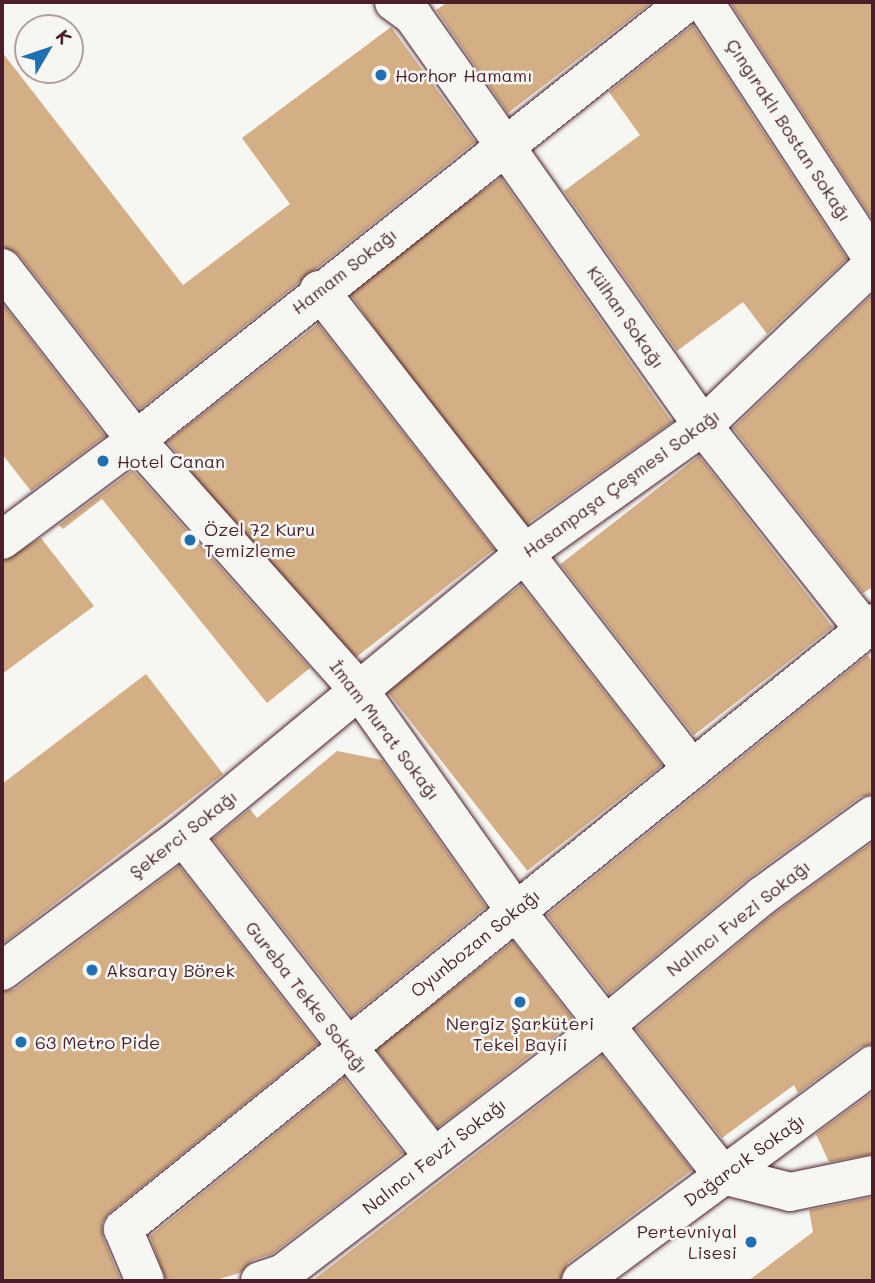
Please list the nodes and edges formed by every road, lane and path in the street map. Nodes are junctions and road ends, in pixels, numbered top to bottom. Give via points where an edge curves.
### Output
1 (394, 2) edge
2 (687, 2) edge
3 (704, 2) edge
4 (504, 146) junction
5 (873, 261) edge
6 (2, 268) edge
7 (319, 290) junction
8 (703, 426) junction
9 (136, 440) junction
10 (2, 541) edge
11 (522, 555) junction
12 (869, 626) edge
13 (359, 690) junction
14 (692, 769) junction
15 (873, 815) edge
16 (183, 836) junction
17 (515, 910) junction
18 (2, 971) edge
19 (606, 1025) junction
20 (346, 1049) junction
21 (873, 1065) edge
22 (433, 1156) junction
23 (723, 1175) junction
24 (873, 1175) edge
25 (277, 1279) edge
26 (145, 1281) edge
27 (581, 1281) edge

1 - 4 street, Külhan Sokağı via 413,16
2 - 4 street, Hamam Sokağı
3 - 5 street, Çıngıraklı Bostan Sokağı
4 - 7 street, Hamam Sokağı
4 - 8 street, Külhan Sokağı
5 - 8 street, Hasanpaşa Çeşmesi Sokağı
6 - 9 street, İmam Murat Sokağı
7 - 9 street, Hamam Sokağı
7 - 11 street
8 - 11 street, Hasanpaşa Çeşmesi Sokağı
8 - 12 street, Külhan Sokağı
9 - 10 street, Hamam Sokağı
9 - 13 street, İmam Murat Sokağı
11 - 13 street, Hasanpaşa Çeşmesi Sokağı
11 - 14 street
12 - 14 street, Oyunbozan Sokağı
13 - 16 street, Şekerci Sokağı
13 - 17 street, İmam Murat Sokağı
14 - 17 street, Oyunbozan Sokağı
15 - 19 street, Nalıncı Fvezi Sokağı via 762,896
16 - 18 street, Şekerci Sokağı
16 - 20 street, Gureba Tekke Sokağı
17 - 19 street, İmam Murat Sokağı
17 - 20 street, Oyunbozan Sokağı
19 - 22 street, Nalıncı Fevzi Sokağı
19 - 23 street, İmam Murat Sokağı
20 - 22 street, Gureba Tekke Sokağı
20 - 26 street, Oyunbozan Sokağı via 123,1229
21 - 23 street, Dağarcık Sokağı
22 - 25 street, Nalıncı Fevzi Sokağı
23 - 24 street via 790,1192
23 - 27 street, Dağarcık Sokağı

